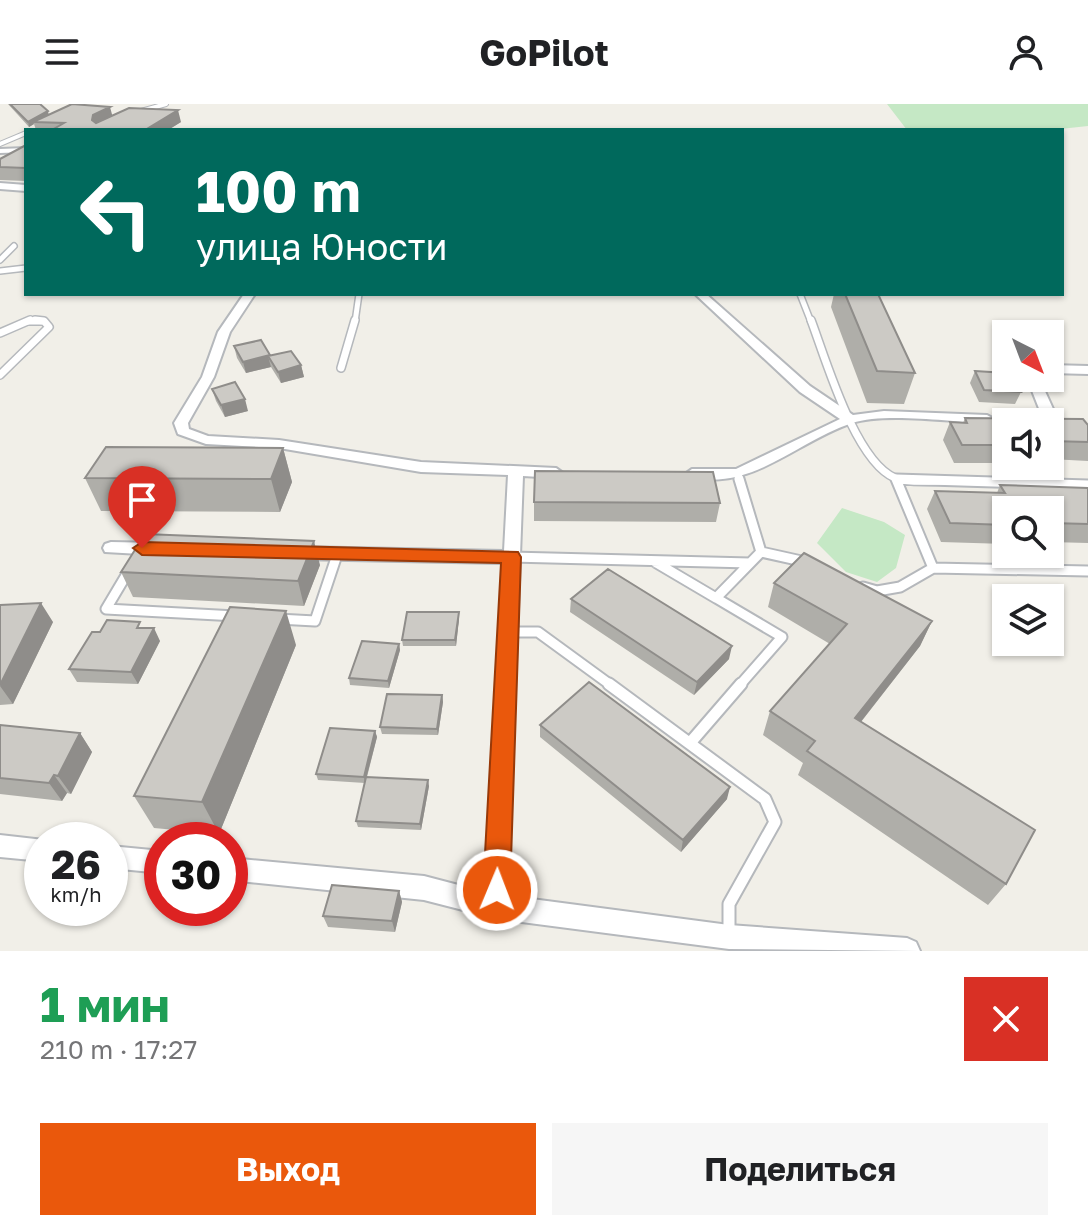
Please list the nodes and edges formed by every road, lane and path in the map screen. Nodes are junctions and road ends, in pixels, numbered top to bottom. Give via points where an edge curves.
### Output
1 (166, 104) edge
2 (132, 114) edge
3 (24, 134) edge
4 (0, 144) edge
5 (24, 150) edge
6 (0, 151) edge
7 (0, 186) edge
8 (24, 188) edge
9 (14, 246) dead end
10 (0, 260) edge
11 (24, 268) edge
12 (0, 271) edge
13 (249, 296) edge
14 (359, 296) edge
15 (702, 296) edge
16 (801, 296) edge
17 (0, 333) edge
18 (341, 368) dead end
19 (1064, 369) edge
20 (1088, 370) edge
21 (0, 375) edge
22 (1039, 392) edge
23 (850, 419) junction
24 (516, 473) junction
25 (579, 473) edge
26 (675, 474) edge
27 (738, 474) junction
28 (896, 479) junction
29 (1088, 485) edge
30 (111, 548) dead end
31 (142, 548) junction
32 (172, 549) edge
33 (761, 552) junction
34 (277, 553) edge
35 (337, 555) junction
36 (511, 557) junction
37 (652, 560) junction
38 (750, 563) junction
39 (817, 566) edge
40 (933, 568) junction
41 (1088, 571) edge
42 (855, 585) edge
43 (716, 598) junction
44 (241, 617) edge
45 (271, 618) edge
46 (508, 632) junction
47 (690, 743) junction
48 (0, 846) edge
49 (24, 848) edge
50 (248, 871) edge
51 (498, 907) junction
52 (729, 937) junction
53 (907, 951) edge

1 - 2 lane
3 - 4 lane
5 - 6 street
7 - 8 street
9 - 10 lane
11 - 12 lane
13 - 24 street via 224,332 208,377 181,423 183,431 206,440 279,444 412,466
14 - 18 lane
15 - 23 street via 805,389
16 - 23 lane
17 - 21 lane via 31,320 49,327
19 - 20 street
22 - 23 street via 1047,411 1045,418 1031,421 884,415
23 - 27 street
23 - 28 lane via 872,461
24 - 25 street
24 - 36 street
26 - 27 street
27 - 33 lane
28 - 29 lane
28 - 40 lane
30 - 31 street
31 - 32 street
31 - 44 lane via 106,609
33 - 38 lane
33 - 39 lane
34 - 35 street
35 - 36 street
35 - 45 lane via 315,621
36 - 37 lane
36 - 46 street
37 - 38 lane
37 - 43 lane
38 - 43 lane
40 - 41 lane
40 - 42 lane via 900,587 877,591
43 - 47 lane via 782,637
46 - 47 lane via 538,632
46 - 51 street
47 - 52 lane via 765,799 775,822 729,904
48 - 49 street
50 - 51 street via 424,888
51 - 52 street
52 - 53 street

